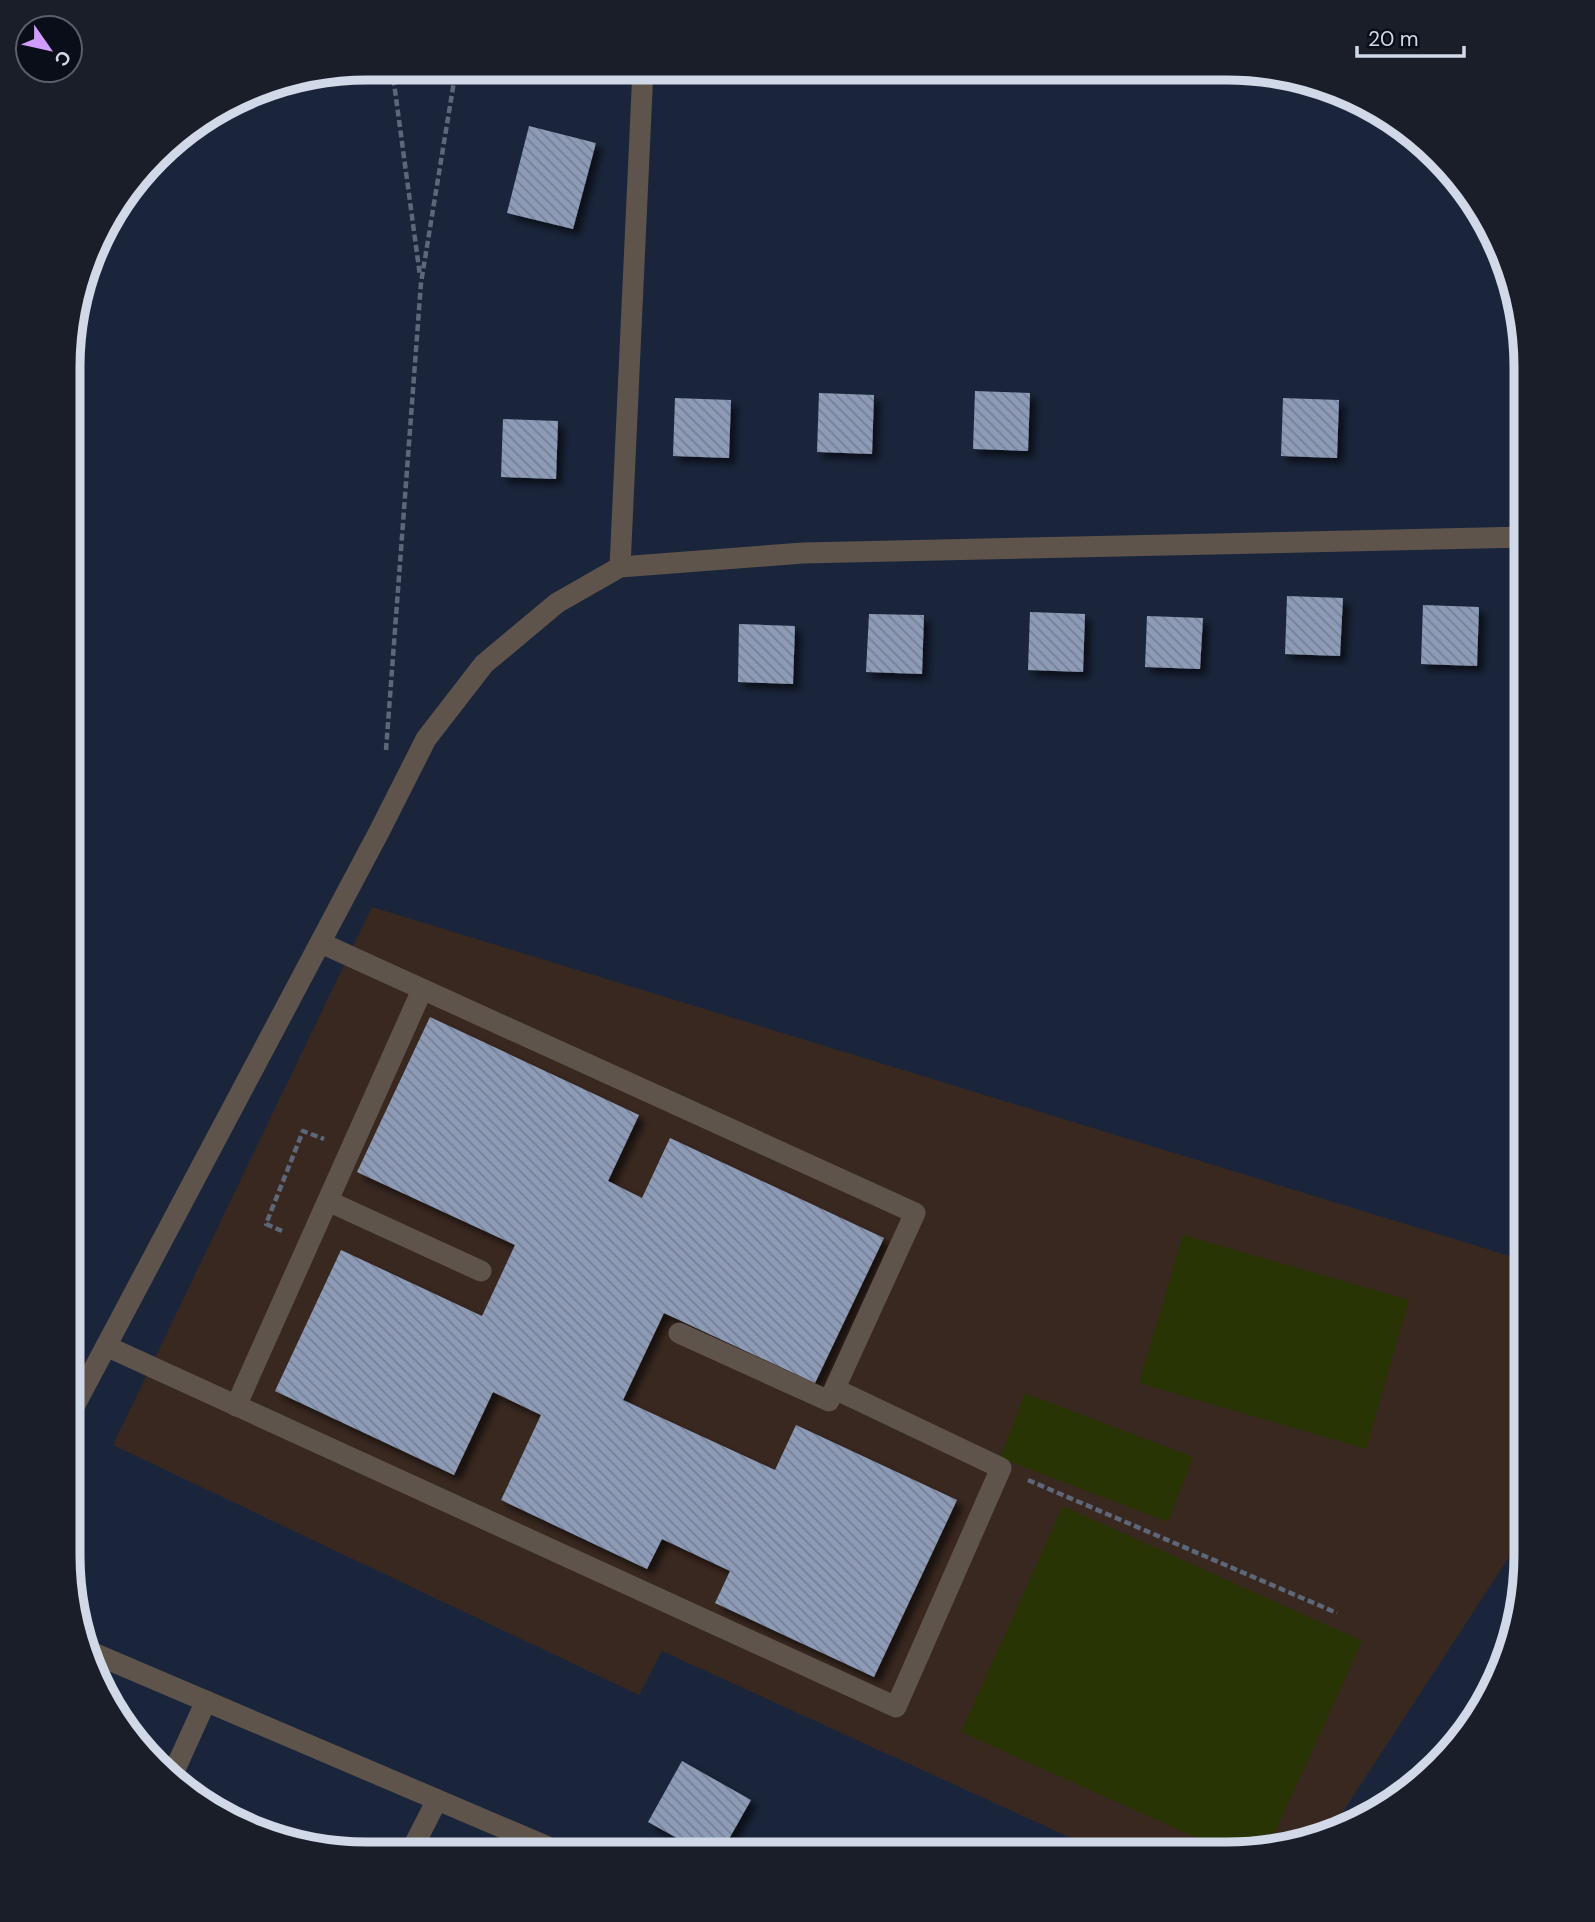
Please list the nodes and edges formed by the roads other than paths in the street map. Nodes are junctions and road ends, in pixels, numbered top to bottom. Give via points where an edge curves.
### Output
1 (642, 80) edge
2 (1515, 537) edge
3 (620, 568) junction
4 (321, 943) junction
5 (422, 990) junction
6 (328, 1201) junction
7 (481, 1271) dead end
8 (679, 1333) dead end
9 (106, 1346) junction
10 (835, 1389) junction
11 (80, 1395) edge
12 (236, 1406) junction
13 (99, 1656) edge
14 (206, 1701) junction
15 (175, 1767) edge
16 (437, 1800) junction
17 (416, 1842) edge
18 (536, 1842) edge

1 - 3 street
2 - 3 street via 803,553
3 - 4 street via 556,603 484,664 426,738
4 - 5 street
4 - 9 street
5 - 6 street
5 - 10 street via 915,1213
6 - 7 street
6 - 12 street
8 - 10 street via 829,1401
9 - 11 street
9 - 12 street
10 - 12 street via 1001,1468 896,1707
13 - 14 street
14 - 15 street
14 - 16 street
16 - 17 street
16 - 18 street

